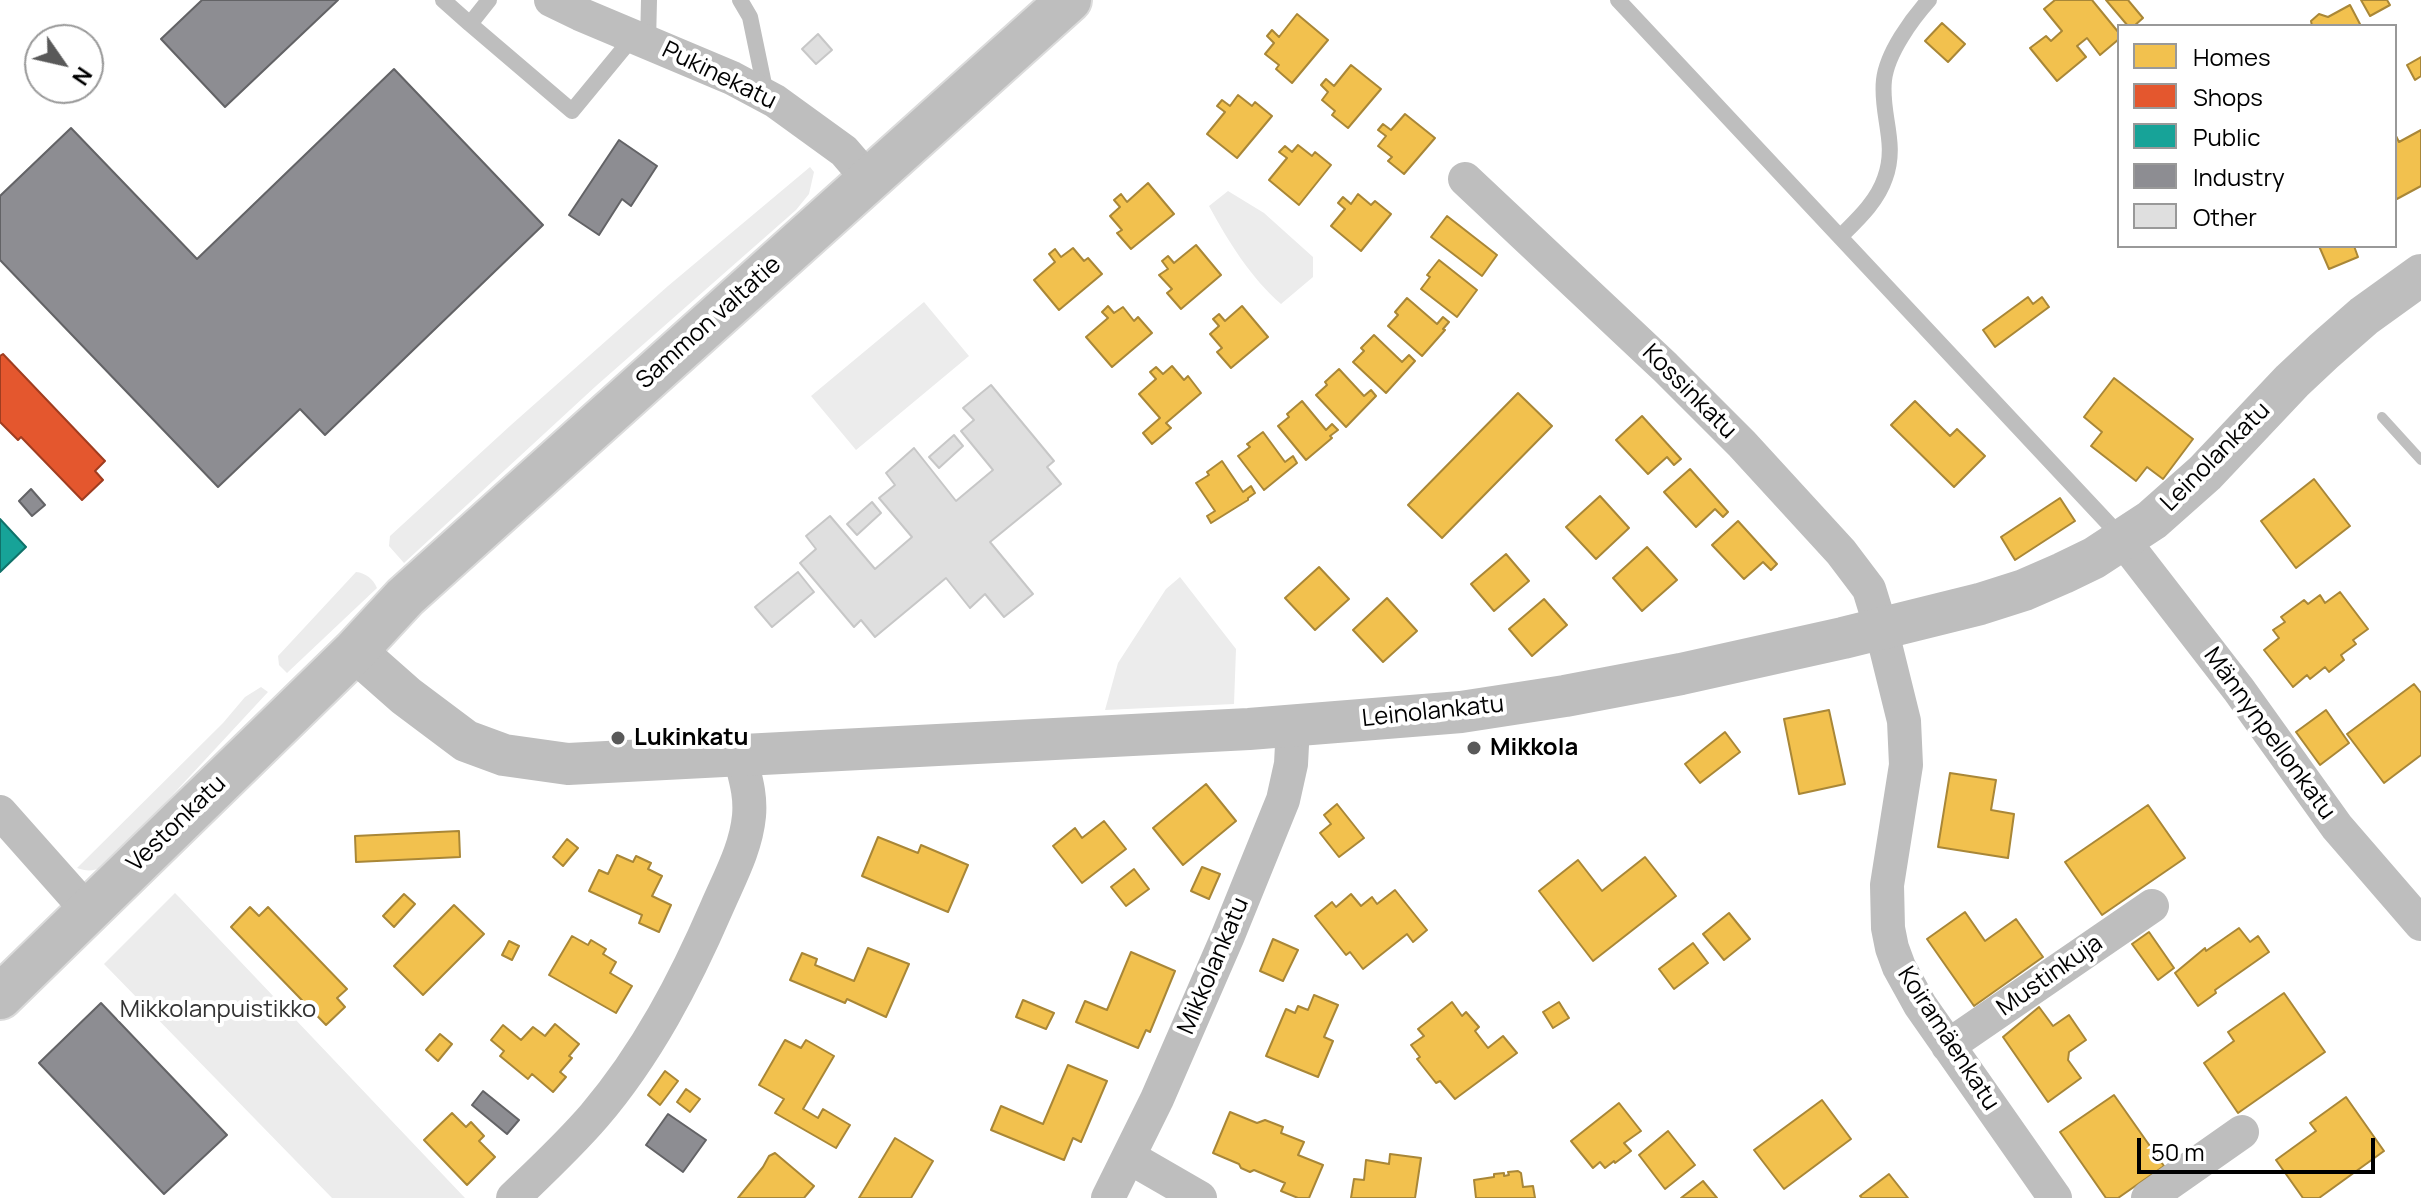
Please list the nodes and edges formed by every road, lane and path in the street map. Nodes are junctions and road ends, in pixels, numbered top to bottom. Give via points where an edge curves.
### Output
1 (443, 0) edge
2 (489, 0) edge
3 (551, 0) edge
4 (649, 0) edge
5 (740, 0) edge
6 (1069, 0) edge
7 (1618, 0) edge
8 (1929, 0) edge
9 (470, 24) junction
10 (640, 40) junction
11 (766, 96) junction
12 (1465, 179) dead end
13 (869, 180) junction
14 (1840, 237) junction
15 (2421, 275) edge
16 (2123, 540) junction
17 (1881, 628) junction
18 (355, 651) junction
19 (1293, 726) junction
20 (740, 756) junction
21 (0, 812) edge
22 (2152, 906) dead end
23 (88, 911) junction
24 (2421, 924) edge
25 (0, 997) edge
26 (1948, 1046) junction
27 (2242, 1132) dead end
28 (1129, 1157) junction
29 (513, 1198) edge
30 (1108, 1198) edge
31 (1200, 1198) edge
32 (2055, 1198) edge
33 (2148, 1198) edge

1 - 9 lane
2 - 9 lane
3 - 10 street, Pukinekatu
4 - 10 lane
5 - 11 lane via 750,17
6 - 13 main road, Sammon valtatie
7 - 14 lane
8 - 14 lane via 1910,21 1884,79 1891,149 1885,179 1869,207
9 - 10 lane via 572,111
10 - 11 street, Pukinekatu
11 - 13 street, Pukinekatu via 844,151
12 - 17 street, Kossinkatu via 1665,367 1780,485 1869,589
13 - 18 main road, Sammon valtatie via 427,576
14 - 16 lane
15 - 16 street, Leinolankatu via 2324,351 2177,500
16 - 17 street, Leinolankatu via 2024,590
16 - 24 street, Männynpellonkatu via 2337,827
17 - 19 street, Leinolankatu via 1565,696 1461,712
17 - 26 street, Koiramäenkatu via 1904,721 1906,765 1890,857 1888,928 1899,967
18 - 20 street, Leinolankatu via 466,741 504,755 568,764
18 - 23 main road, Vestonkatu
19 - 20 street, Leinolankatu
19 - 28 street, Mikkolankatu via 1283,800
20 - 29 street via 750,793 745,842 684,978 609,1097
21 - 23 street
22 - 26 street, Mustinkuja
23 - 25 main road, Vestonkatu
26 - 32 street, Koiramäenkatu
27 - 33 street
28 - 30 street, Mikkolankatu
28 - 31 street

